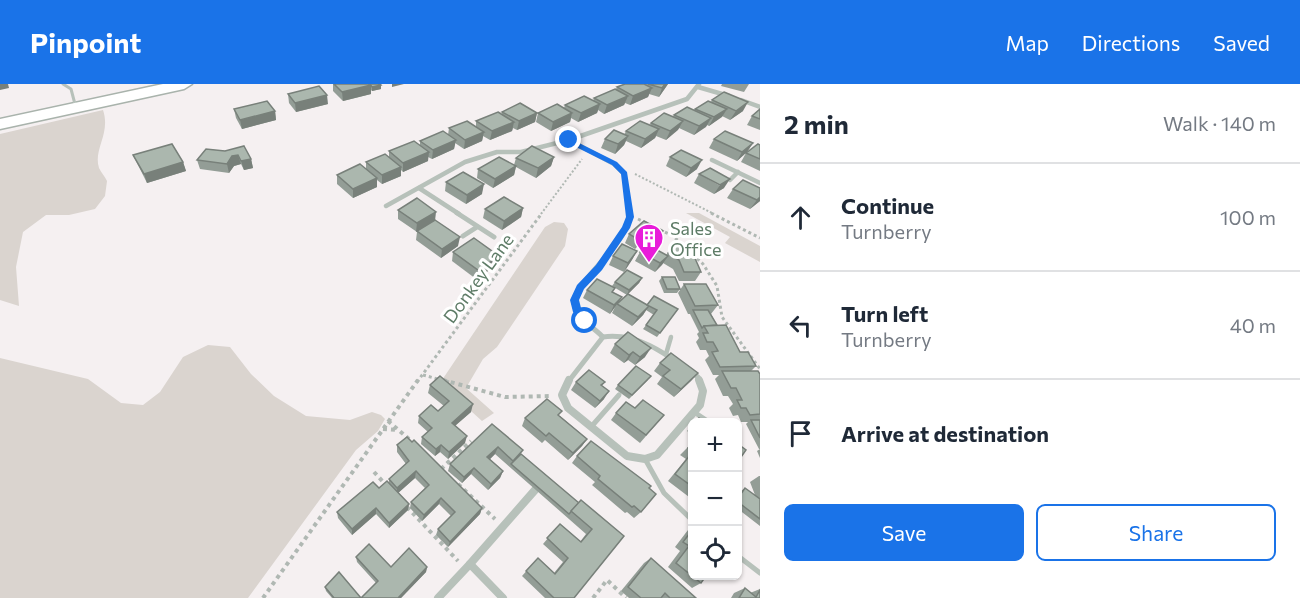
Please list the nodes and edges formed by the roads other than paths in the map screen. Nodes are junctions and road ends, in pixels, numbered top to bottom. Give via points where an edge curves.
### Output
1 (63, 84) edge
2 (184, 84) edge
3 (698, 86) edge
4 (760, 107) edge
5 (76, 108) junction
6 (0, 124) edge
7 (569, 140) junction
8 (712, 160) dead end
9 (738, 172) junction
10 (730, 180) edge
11 (760, 183) edge
12 (419, 188) junction
13 (387, 206) dead end
14 (477, 226) junction
15 (463, 236) dead end
16 (494, 237) dead end
17 (671, 336) dead end
18 (603, 337) junction
19 (666, 354) junction
20 (620, 395) dead end
21 (694, 412) junction
22 (702, 418) edge
23 (591, 427) junction
24 (645, 459) junction
25 (535, 490) edge
26 (688, 516) edge
27 (742, 559) edge
28 (467, 567) junction
29 (760, 573) edge
30 (438, 598) edge
31 (503, 598) edge

1 - 5 lane via 71,89
2 - 5 highway
3 - 4 street
3 - 7 street via 687,99
5 - 6 highway
7 - 12 street via 521,152 497,152 465,162
7 - 18 street via 614,164 624,174 630,217 626,228 580,287 575,300 580,315
8 - 9 street
9 - 10 street
9 - 11 street
12 - 13 street
12 - 14 street
14 - 15 street
14 - 16 street
17 - 19 lane
18 - 19 street via 619,335
18 - 23 street via 566,382 562,395 568,408
19 - 21 street via 698,377 704,391
20 - 23 lane
21 - 22 lane
21 - 24 street via 657,455
23 - 24 street via 627,456
24 - 26 lane via 669,502
25 - 28 street
27 - 29 lane
28 - 30 street
28 - 31 street

